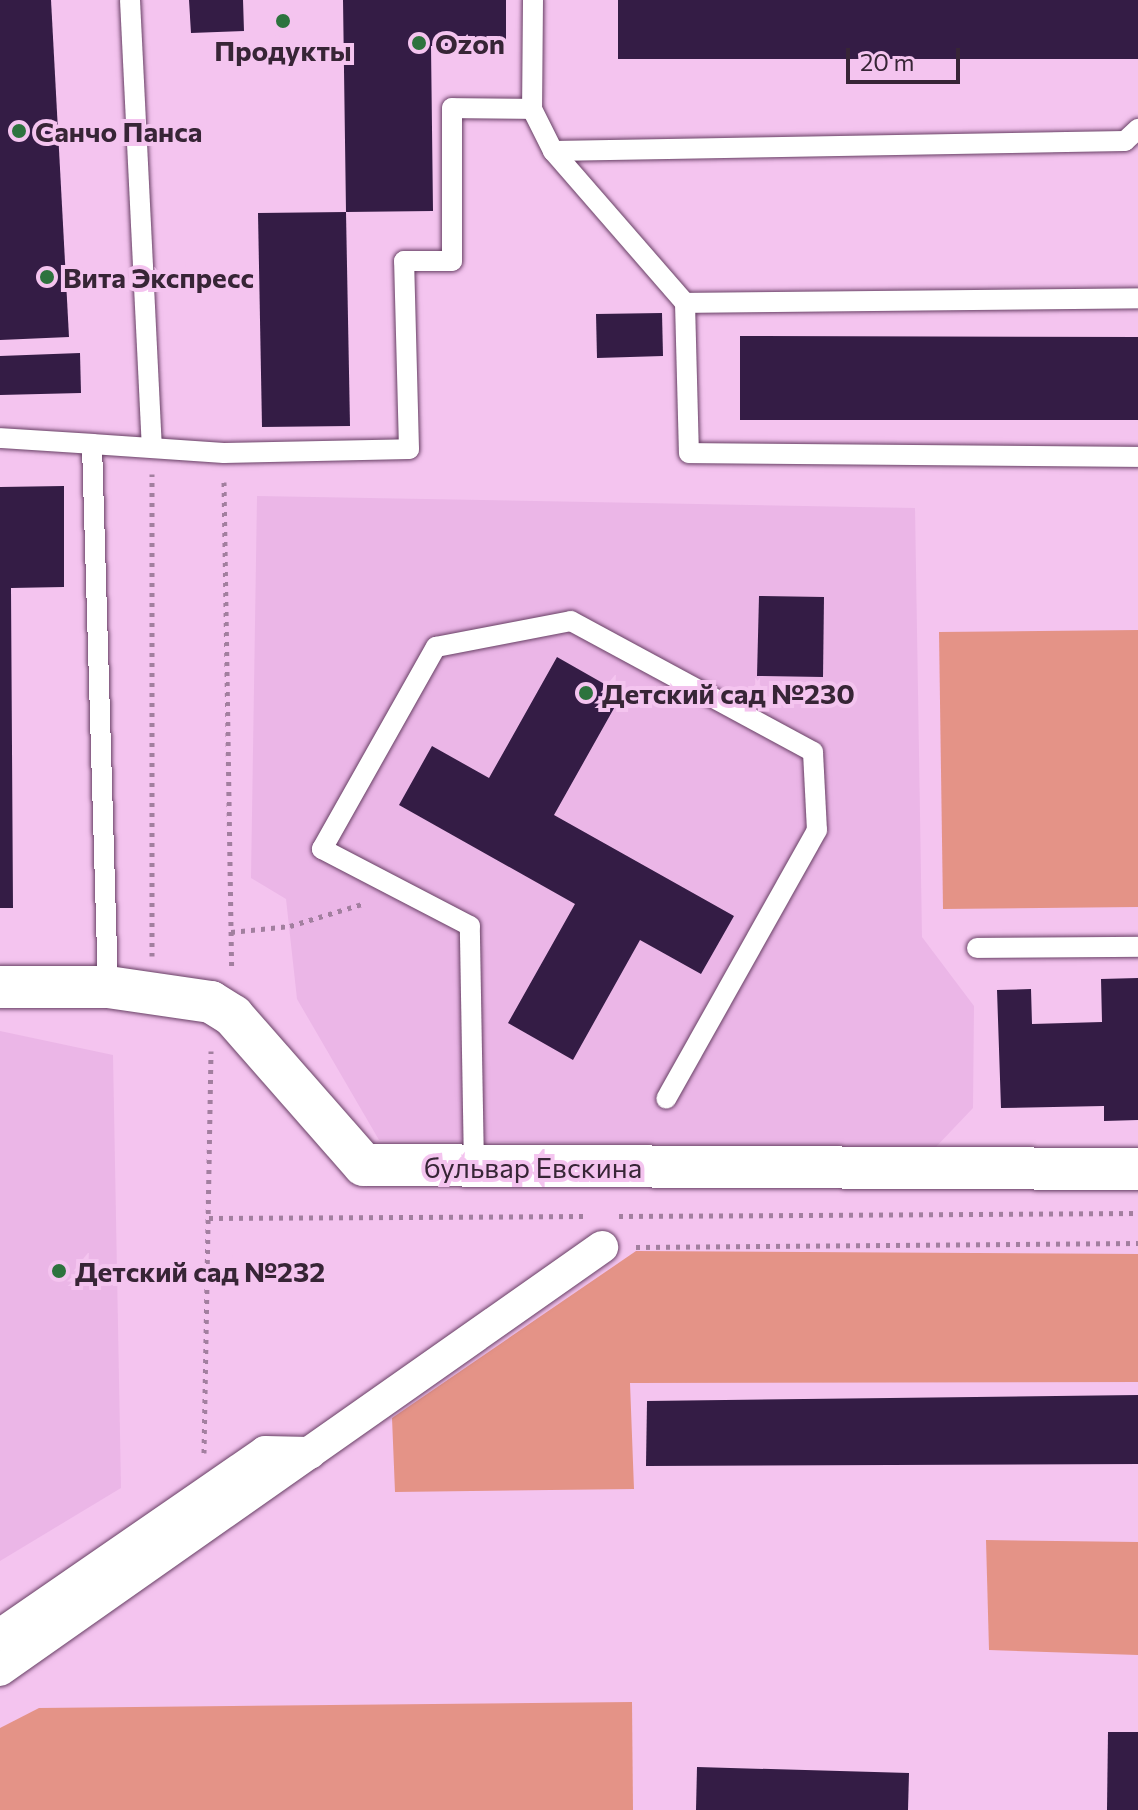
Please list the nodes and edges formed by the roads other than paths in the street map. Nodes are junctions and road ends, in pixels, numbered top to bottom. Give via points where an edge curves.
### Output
1 (130, 0) edge
2 (533, 0) edge
3 (532, 109) junction
4 (1138, 129) edge
5 (553, 151) junction
6 (1138, 298) edge
7 (685, 303) junction
8 (0, 438) edge
9 (92, 444) junction
10 (152, 445) junction
11 (1138, 457) edge
12 (1138, 947) edge
13 (977, 948) dead end
14 (0, 987) edge
15 (108, 987) junction
16 (666, 1099) dead end
17 (474, 1167) junction
18 (1138, 1169) edge
19 (604, 1232) road end
20 (310, 1453) junction
21 (0, 1635) edge
22 (0, 1670) edge

1 - 10 lane
2 - 3 lane
3 - 5 lane
3 - 10 lane via 452,108 452,261 404,261 409,449 224,453
4 - 5 lane via 1125,141
5 - 7 lane
6 - 7 lane
7 - 11 lane via 689,453
8 - 9 lane
9 - 10 lane
9 - 15 lane
12 - 13 lane
14 - 15 street
15 - 17 street, бульвар Евскина via 222,1009 364,1165
16 - 17 lane via 817,830 813,752 571,621 436,647 322,849 470,926
17 - 18 street, бульвар Евскина
19 - 20 street
20 - 21 street via 265,1452
20 - 22 street

